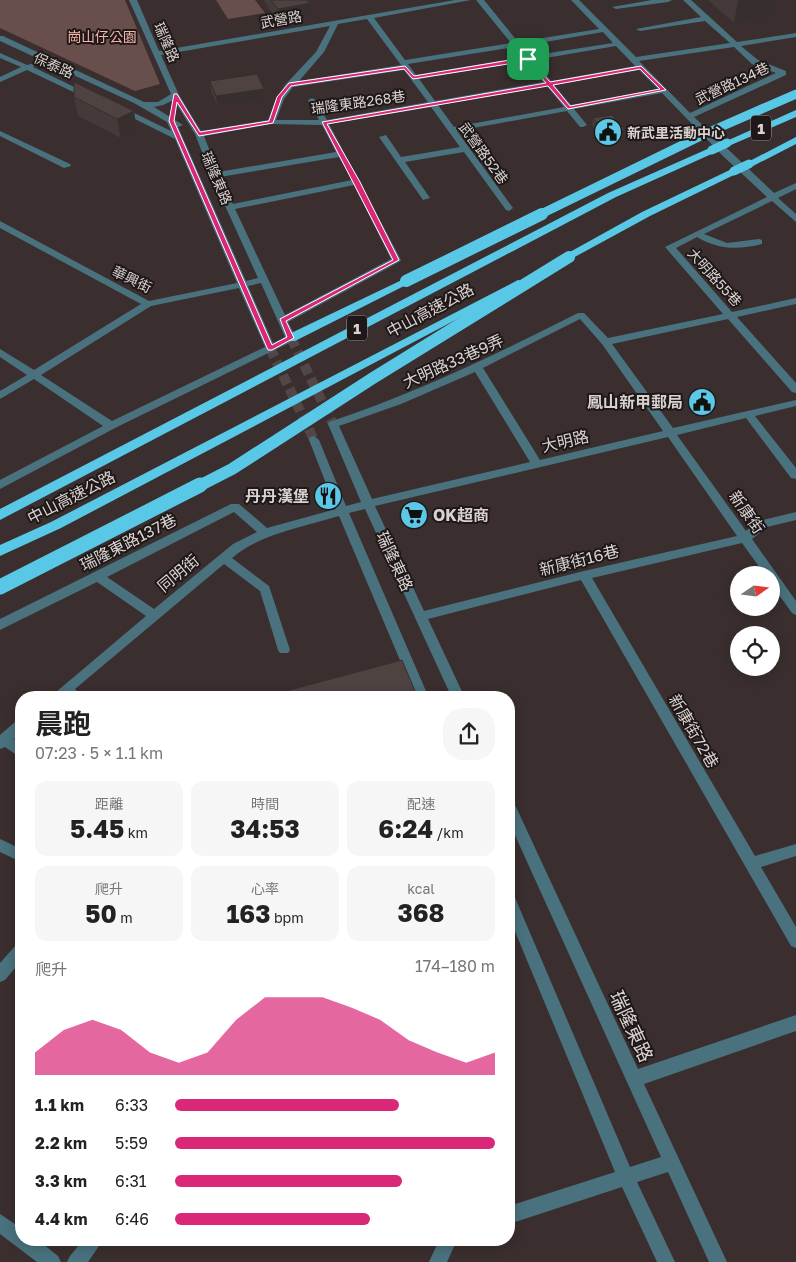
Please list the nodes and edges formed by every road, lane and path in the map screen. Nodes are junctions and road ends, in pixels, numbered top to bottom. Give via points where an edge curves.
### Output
1 (133, 0) edge
2 (467, 0) edge
3 (480, 0) edge
4 (575, 0) edge
5 (668, 0) edge
6 (687, 0) edge
7 (616, 7) dead end
8 (369, 17) junction
9 (708, 18) junction
10 (335, 23) junction
11 (640, 29) dead end
12 (604, 30) junction
13 (796, 35) edge
14 (1, 39) edge
15 (516, 44) junction
16 (618, 44) junction
17 (736, 44) junction
18 (158, 53) junction
19 (0, 55) edge
20 (46, 58) junction
21 (528, 59) junction
22 (634, 60) junction
23 (403, 65) junction
24 (641, 67) junction
25 (27, 68) junction
26 (413, 78) junction
27 (0, 80) edge
28 (549, 84) junction
29 (289, 85) junction
30 (664, 90) junction
31 (796, 94) edge
32 (176, 95) junction
33 (95, 98) edge
34 (312, 100) dead end
35 (141, 103) junction
36 (110, 105) edge
37 (432, 105) junction
38 (568, 108) junction
39 (796, 112) edge
40 (690, 116) junction
41 (189, 118) junction
42 (172, 121) junction
43 (271, 122) junction
44 (324, 123) junction
45 (152, 124) junction
46 (583, 126) dead end
47 (452, 130) junction
48 (0, 133) edge
49 (199, 134) junction
50 (383, 137) dead end
51 (11, 138) junction
52 (179, 138) junction
53 (796, 140) edge
54 (0, 144) edge
55 (466, 150) junction
56 (340, 154) junction
57 (400, 160) junction
58 (67, 166) dead end
59 (215, 175) junction
60 (357, 182) junction
61 (796, 186) edge
62 (775, 197) junction
63 (426, 198) dead end
64 (230, 207) junction
65 (509, 208) dead end
66 (796, 219) edge
67 (0, 225) edge
68 (698, 234) junction
69 (759, 242) dead end
70 (569, 257) junction
71 (264, 280) junction
72 (242, 284) junction
73 (796, 301) edge
74 (148, 304) junction
75 (731, 315) junction
76 (581, 316) joint
77 (282, 321) junction
78 (291, 338) junction
79 (606, 342) junction
80 (270, 348) junction
81 (0, 352) edge
82 (478, 368) junction
83 (34, 375) junction
84 (796, 390) edge
85 (0, 396) edge
86 (796, 403) edge
87 (749, 414) junction
88 (333, 424) joint
89 (111, 426) junction
90 (671, 433) junction
91 (314, 440) tunnel mouth
92 (537, 464) junction
93 (795, 475) dead end
94 (0, 485) edge
95 (368, 504) junction
96 (342, 511) junction
97 (2, 514) edge
98 (796, 516) edge
99 (265, 533) junction
100 (745, 538) junction
101 (0, 551) edge
102 (224, 558) junction
103 (584, 575) junction
104 (97, 576) junction
105 (0, 587) edge
106 (796, 610) edge
107 (154, 615) junction
108 (421, 616) junction
109 (0, 625) edge
110 (284, 650) dead end
111 (66, 689) junction
112 (64, 691) edge
113 (69, 691) edge
114 (420, 691) edge
115 (456, 691) edge
116 (15, 731) edge
117 (2, 741) edge
118 (15, 749) edge
119 (515, 820) edge
120 (0, 844) edge
121 (796, 850) edge
122 (15, 853) edge
123 (751, 864) junction
124 (515, 914) edge
125 (796, 941) edge
126 (15, 957) edge
127 (0, 975) edge
128 (796, 1022) edge
129 (634, 1079) junction
130 (671, 1162) junction
131 (626, 1176) junction
132 (515, 1213) edge
133 (0, 1223) edge
134 (15, 1235) edge
135 (30, 1246) edge
136 (89, 1246) edge
137 (445, 1246) edge
138 (52, 1262) edge
139 (76, 1262) edge
140 (438, 1262) edge
141 (666, 1262) edge
142 (718, 1262) edge

1 - 18 street, 瑞隆路
2 - 8 street, 武營路
3 - 15 street
4 - 12 street
5 - 7 street
6 - 9 street, 武營路134巷
8 - 10 street, 武營路
8 - 23 street, 武營路52巷
9 - 11 street
9 - 17 street, 武營路134巷
10 - 18 street, 武營路
10 - 29 street via 320,53
12 - 15 street
12 - 16 street
13 - 17 street
14 - 20 street, 保泰路
15 - 21 street
15 - 23 street
16 - 21 street
16 - 22 street
17 - 22 street
17 - 40 street, 武營路134巷 via 754,62 783,73
18 - 32 street, 瑞隆路
19 - 25 street, 保泰路
20 - 25 street
20 - 35 street, 保泰路
21 - 26 street
21 - 28 street
22 - 24 street
23 - 26 street, 武營路52巷
23 - 29 street
24 - 28 street, 瑞隆東路268巷
24 - 30 street
25 - 27 street
25 - 33 street, 保泰路
26 - 37 street, 武營路52巷
28 - 37 street, 瑞隆東路268巷
28 - 38 street
29 - 43 street via 280,97
30 - 38 street
30 - 40 street
31 - 78 highway, bridge via 709,132
32 - 35 street via 165,103 150,106
32 - 41 street, 瑞隆路
32 - 42 street
34 - 44 street
35 - 42 street, 保泰路
36 - 45 street
37 - 44 street, 瑞隆東路268巷
37 - 47 street, 武營路52巷
38 - 46 street
38 - 47 street
39 - 97 highway, 中山高速公路 / 1, bridge via 612,195
40 - 62 street via 727,155
41 - 42 street
41 - 49 street, 瑞隆路
42 - 45 street
42 - 49 street, 瑞隆東路
42 - 52 street, 瑞隆東路
43 - 44 street, 瑞隆東路268巷
43 - 49 street, 瑞隆東路268巷
44 - 56 street
45 - 52 street
47 - 55 street, 武營路52巷
48 - 51 street
49 - 59 street, 瑞隆東路
50 - 57 street
51 - 54 street
51 - 58 street
52 - 72 street, 瑞隆東路
53 - 70 highway, 中山高速公路 / 1, bridge via 646,214
55 - 57 street
55 - 65 street, 武營路52巷
56 - 59 street
56 - 60 street
57 - 63 street
59 - 64 street, 瑞隆東路
60 - 64 street
60 - 77 street via 396,260
61 - 62 street, 大明路55巷
62 - 66 street
62 - 68 street, 大明路55巷
64 - 71 street, 瑞隆東路
67 - 74 street, 華興街
68 - 69 street via 721,246
68 - 75 street, 大明路55巷 via 670,247
70 - 101 highway, 中山高速公路 / 1 via 56,525
70 - 105 highway, bridge via 232,469
71 - 72 street, 華興街
71 - 77 street, 瑞隆東路
72 - 74 street, 華興街
72 - 80 street, 瑞隆東路
73 - 75 street
74 - 83 street
75 - 79 street
75 - 84 street, 大明路55巷
76 - 79 street, 新康街
76 - 82 street, 大明路33巷9弄
77 - 78 street, 瑞隆東路
78 - 80 street
79 - 90 street, 新康街
80 - 89 street
81 - 83 street
82 - 88 street, 大明路33巷9弄 via 378,410
82 - 92 street
83 - 85 street
83 - 89 street
86 - 87 street, 大明路
87 - 90 street, 大明路
87 - 93 street
88 - 95 street, 瑞隆東路
89 - 94 street
90 - 92 street, 大明路
90 - 100 street, 新康街
91 - 96 street, 瑞隆東路
92 - 95 street, 大明路
95 - 96 street, 大明路
95 - 108 street, 瑞隆東路
96 - 99 street, 同明街
96 - 114 street, 瑞隆東路
98 - 100 street via 763,524
99 - 102 street, 同明街 via 237,547
99 - 104 street, 瑞隆東路137巷 via 234,507
100 - 103 street, 新康街16巷
100 - 106 street, 新康街
102 - 107 street, 同明街
102 - 110 street via 265,589
103 - 108 street, 新康街16巷
103 - 123 street, 新康街72巷
104 - 107 street
104 - 109 street, 瑞隆東路137巷
107 - 111 street, 同明街
108 - 115 street, 瑞隆東路
111 - 112 street, 同明街
111 - 113 street
116 - 117 street
117 - 118 street
119 - 129 street, 瑞隆東路
120 - 122 street
121 - 123 street
123 - 125 street, 新康街72巷
124 - 131 street
126 - 127 street
128 - 129 street
129 - 130 street, 瑞隆東路
130 - 131 street
130 - 142 street, 瑞隆東路
131 - 132 street
131 - 141 street
133 - 134 street
135 - 138 street
136 - 139 street
137 - 140 street

